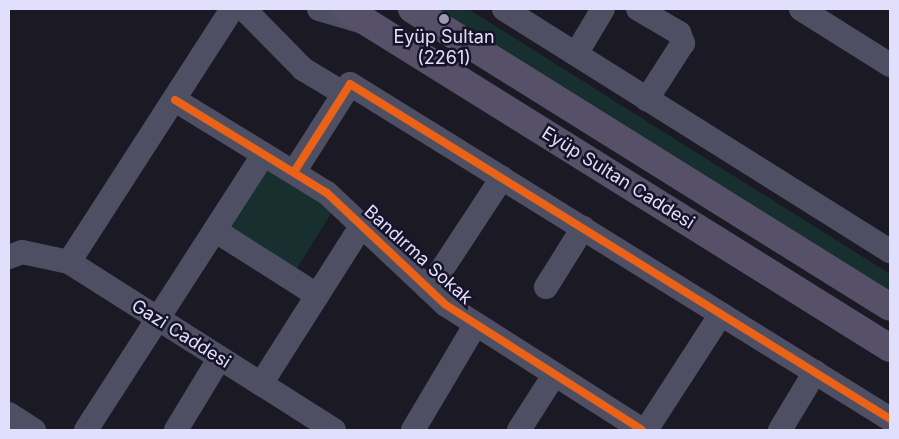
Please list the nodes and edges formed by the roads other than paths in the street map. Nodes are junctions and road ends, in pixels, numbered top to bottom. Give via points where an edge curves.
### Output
1 (246, 9) edge
2 (319, 9) edge
3 (346, 9) edge
4 (412, 9) edge
5 (504, 9) edge
6 (603, 9) edge
7 (638, 9) edge
8 (801, 9) edge
9 (218, 20) edge
10 (371, 25) junction
11 (576, 54) junction
12 (890, 65) edge
13 (343, 93) junction
14 (647, 99) junction
15 (175, 100) junction
16 (264, 154) junction
17 (294, 172) junction
18 (502, 178) junction
19 (362, 225) junction
20 (583, 228) junction
21 (216, 231) junction
22 (890, 251) edge
23 (15, 254) edge
24 (70, 262) junction
25 (546, 287) dead end
26 (429, 289) junction
27 (317, 295) junction
28 (890, 307) edge
29 (721, 314) junction
30 (160, 321) junction
31 (476, 324) junction
32 (890, 348) edge
33 (219, 358) junction
34 (815, 372) junction
35 (554, 375) junction
36 (260, 384) junction
37 (9, 414) edge
38 (890, 419) edge
39 (636, 429) edge
40 (34, 430) edge
41 (86, 430) edge
42 (176, 430) edge
43 (334, 430) edge
44 (413, 430) edge
45 (519, 430) edge
46 (780, 430) edge

1 - 9 street
1 - 13 street via 303,69
2 - 10 street
3 - 10 main road, Eyüp Sultan Caddesi
4 - 28 main road, Eyüp Sultan Caddesi
5 - 11 street
6 - 11 street
7 - 14 street via 680,33 682,43
8 - 12 street
9 - 15 street
10 - 32 main road, Eyüp Sultan Caddesi
11 - 14 street
13 - 17 street
13 - 18 street via 350,84
14 - 22 street
15 - 16 street, Bandırma Sokak
15 - 24 street
16 - 17 street, Bandırma Sokak
16 - 21 street
17 - 19 street, Bandırma Sokak via 328,192
18 - 20 street
18 - 26 street
19 - 26 street, Bandırma Sokak
19 - 27 street
20 - 25 street
20 - 29 street
21 - 27 street
21 - 30 street
23 - 24 street, Gazi Caddesi
24 - 30 street, Gazi Caddesi
26 - 31 street, Bandırma Sokak
27 - 36 street
29 - 34 street
29 - 39 street
30 - 33 street, Gazi Caddesi
30 - 41 street
31 - 35 street, Bandırma Sokak
31 - 44 street
33 - 36 street, Gazi Caddesi
33 - 42 street
34 - 38 street
34 - 46 street
35 - 39 street, Bandırma Sokak
35 - 45 street
36 - 43 street, Gazi Caddesi
37 - 40 street

